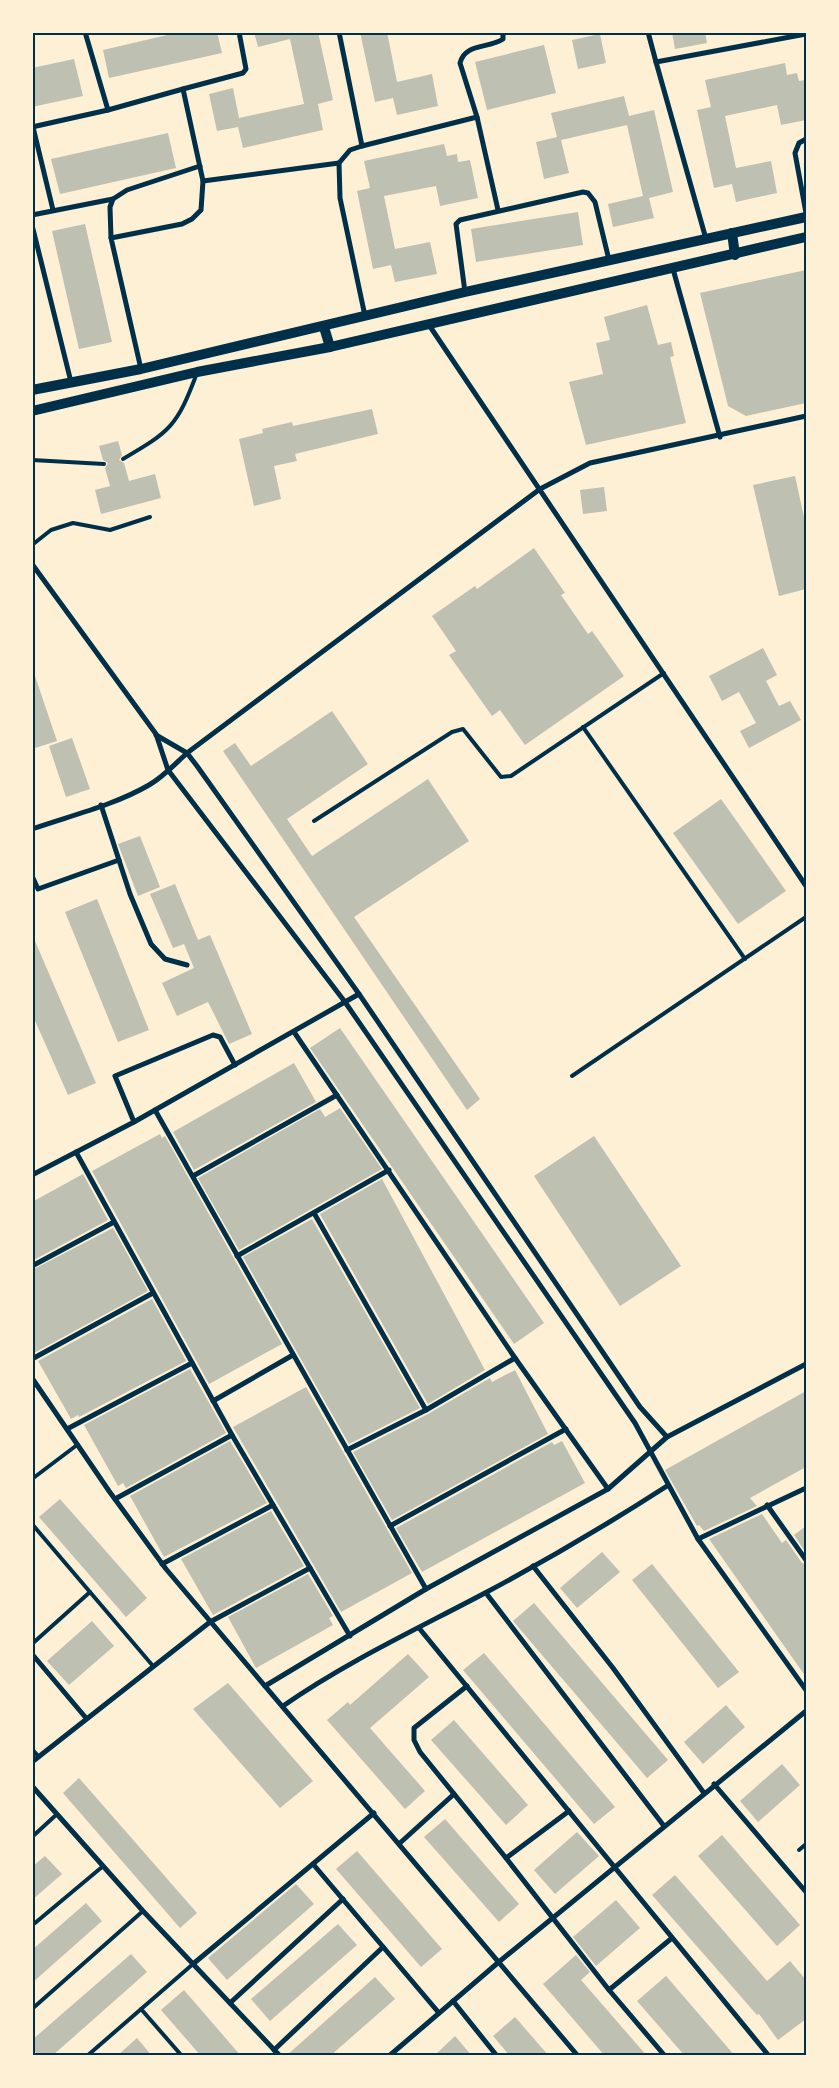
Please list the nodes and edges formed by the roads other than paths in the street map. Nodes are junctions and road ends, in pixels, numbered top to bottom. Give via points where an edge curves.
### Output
1 (86, 32) edge
2 (239, 32) edge
3 (339, 32) edge
4 (503, 32) edge
5 (648, 32) edge
6 (806, 34) edge
7 (656, 62) junction
8 (183, 89) junction
9 (108, 110) junction
10 (477, 117) junction
11 (33, 127) edge
12 (806, 139) edge
13 (362, 146) junction
14 (339, 163) junction
15 (200, 166) junction
16 (204, 180) junction
17 (113, 199) junction
18 (52, 210) junction
19 (498, 210) junction
20 (806, 213) edge
21 (32, 215) edge
22 (806, 217) edge
23 (32, 225) edge
24 (732, 233) junction
25 (806, 237) edge
26 (111, 238) junction
27 (706, 239) junction
28 (735, 255) junction
29 (609, 260) junction
30 (673, 269) junction
31 (465, 292) junction
32 (365, 316) junction
33 (429, 325) junction
34 (324, 327) junction
35 (330, 347) junction
36 (141, 369) junction
37 (197, 372) junction
38 (71, 383) junction
39 (32, 390) edge
40 (32, 411) edge
41 (806, 416) edge
42 (720, 437) junction
43 (123, 459) dead end
44 (32, 460) edge
45 (104, 464) dead end
46 (540, 489) junction
47 (150, 517) dead end
48 (32, 545) edge
49 (32, 564) edge
50 (664, 673) junction
51 (583, 727) junction
52 (156, 734) junction
53 (187, 753) junction
54 (168, 770) junction
55 (101, 805) junction
56 (314, 821) dead end
57 (32, 829) edge
58 (119, 860) junction
59 (32, 876) edge
60 (806, 886) edge
61 (806, 917) edge
62 (744, 959) junction
63 (187, 965) dead end
64 (359, 994) junction
65 (345, 1002) junction
66 (294, 1032) junction
67 (235, 1065) junction
68 (572, 1076) dead end
69 (337, 1095) junction
70 (155, 1110) junction
71 (134, 1122) junction
72 (76, 1152) junction
73 (389, 1170) junction
74 (32, 1174) edge
75 (193, 1176) junction
76 (314, 1212) junction
77 (114, 1222) junction
78 (238, 1256) junction
79 (32, 1266) edge
80 (154, 1293) junction
81 (293, 1355) junction
82 (515, 1358) junction
83 (32, 1359) edge
84 (192, 1363) junction
85 (806, 1364) edge
86 (32, 1378) edge
87 (213, 1401) junction
88 (426, 1410) junction
89 (67, 1429) junction
90 (566, 1429) junction
91 (232, 1435) junction
92 (668, 1437) junction
93 (77, 1444) junction
94 (347, 1450) junction
95 (650, 1451) junction
96 (32, 1479) edge
97 (667, 1486) junction
98 (806, 1488) edge
99 (608, 1489) junction
100 (115, 1499) junction
101 (767, 1504) junction
102 (274, 1505) junction
103 (32, 1524) edge
104 (390, 1526) junction
105 (698, 1539) junction
106 (806, 1560) edge
107 (162, 1564) junction
108 (533, 1566) junction
109 (310, 1568) junction
110 (426, 1589) junction
111 (90, 1592) junction
112 (486, 1592) junction
113 (210, 1622) junction
114 (419, 1628) junction
115 (350, 1636) junction
116 (32, 1644) edge
117 (32, 1654) edge
118 (153, 1666) junction
119 (265, 1686) junction
120 (467, 1686) junction
121 (806, 1690) edge
122 (283, 1706) junction
123 (806, 1711) edge
124 (86, 1718) junction
125 (32, 1750) edge
126 (39, 1757) junction
127 (32, 1762) edge
128 (714, 1784) junction
129 (32, 1786) edge
130 (704, 1793) junction
131 (454, 1794) junction
132 (569, 1811) junction
133 (374, 1813) junction
134 (56, 1815) junction
135 (664, 1826) junction
136 (32, 1837) edge
137 (400, 1844) junction
138 (806, 1844) edge
139 (799, 1850) dead end
140 (506, 1858) junction
141 (313, 1864) junction
142 (615, 1866) junction
143 (102, 1867) junction
144 (806, 1892) edge
145 (343, 1899) junction
146 (143, 1912) junction
147 (552, 1918) junction
148 (35, 1923) dead end
149 (672, 1938) junction
150 (383, 1947) junction
151 (500, 1962) junction
152 (193, 1964) junction
153 (609, 1990) junction
154 (453, 2001) junction
155 (230, 2003) junction
156 (32, 2009) edge
157 (140, 2010) junction
158 (439, 2013) junction
159 (274, 2050) junction
160 (90, 2055) edge
161 (182, 2056) edge
162 (280, 2056) edge
163 (389, 2056) edge
164 (497, 2056) edge
165 (578, 2056) edge
166 (665, 2056) edge
167 (769, 2056) edge

1 - 9 street
2 - 8 street via 246,63 243,73
3 - 13 street
4 - 10 street via 503,39 496,44 468,50 462,56 460,63
5 - 7 street
6 - 7 street
7 - 27 street
8 - 9 street
8 - 15 street
9 - 11 street
10 - 13 street
10 - 19 street
11 - 18 street
12 - 20 street via 799,143 795,153
13 - 14 street via 350,150
14 - 16 street
14 - 32 street via 340,198
15 - 16 street
15 - 17 street via 126,190
16 - 26 street via 200,210 192,219 182,224
17 - 18 street
17 - 26 street via 110,207
18 - 21 street
19 - 29 street via 588,193 595,202
19 - 31 street via 460,220 456,224
22 - 24 main road
23 - 38 street
24 - 27 main road
24 - 28 main road
25 - 28 main road
26 - 36 street
27 - 29 main road
28 - 30 main road
29 - 31 main road
30 - 33 main road
30 - 42 street
31 - 32 main road
32 - 34 main road
33 - 35 main road
33 - 46 street
34 - 35 main road
34 - 36 main road
35 - 37 main road
36 - 38 main road
37 - 40 main road
37 - 43 lane via 174,424 160,438
38 - 39 main road
41 - 42 street
42 - 46 street via 590,464
44 - 45 lane
46 - 50 street
46 - 53 street
47 - 48 lane via 110,530 73,523 52,530
49 - 52 street
50 - 51 lane
50 - 60 street
51 - 56 lane via 511,776 501,777 463,729 452,732
51 - 62 lane
52 - 53 street
52 - 54 street
53 - 54 street
53 - 64 street
54 - 55 street via 147,786
54 - 65 street
55 - 57 street
55 - 58 street
58 - 59 street via 38,889
58 - 63 street via 151,944 165,959
61 - 62 lane
62 - 68 lane
64 - 65 street
64 - 92 street via 640,1407
65 - 66 street
65 - 95 street via 626,1410
66 - 67 street
66 - 69 street
67 - 70 street
67 - 71 street via 220,1037 213,1034 115,1076
69 - 73 street
69 - 75 street
70 - 71 street
70 - 75 street
71 - 72 street
72 - 74 street
72 - 77 street
73 - 76 street
73 - 82 street
75 - 78 street
76 - 78 street
76 - 88 street
77 - 79 street
77 - 80 street
78 - 81 street
80 - 83 street
80 - 84 street
81 - 87 street
81 - 94 street
82 - 88 street
82 - 90 street
84 - 87 street
84 - 89 street
85 - 92 street
86 - 89 street
87 - 91 street
88 - 94 street
89 - 93 street
90 - 99 street
90 - 104 street
91 - 100 street
91 - 102 street
92 - 95 street
93 - 96 lane
93 - 100 street
94 - 104 street
95 - 97 street
95 - 99 street
97 - 105 street
97 - 108 street via 623,1516
98 - 101 street
99 - 110 street
100 - 107 street
101 - 105 street
101 - 106 street
102 - 107 street
102 - 109 street
103 - 111 lane
104 - 110 street
105 - 121 street
107 - 113 street
108 - 112 street
108 - 130 street via 613,1668
109 - 113 street
109 - 115 street
110 - 115 street
111 - 116 lane
111 - 118 lane
112 - 114 street
112 - 135 street
113 - 118 street
113 - 119 street
114 - 120 street
114 - 122 street via 316,1683
115 - 119 street
117 - 124 street
118 - 124 street
119 - 122 street
120 - 131 street via 414,1728 414,1740 420,1752
120 - 132 street
122 - 133 street
123 - 128 street
124 - 126 street
125 - 126 lane
126 - 127 street
128 - 130 street
128 - 144 street
129 - 134 street
130 - 135 street
131 - 137 street
131 - 140 street
132 - 140 street
132 - 142 street
133 - 137 street
133 - 141 street
134 - 136 lane
134 - 143 street
135 - 142 street
137 - 151 street
138 - 139 lane
140 - 147 street
141 - 145 street
141 - 152 street
142 - 147 street
142 - 149 street
143 - 146 street
143 - 148 lane
145 - 150 street
145 - 155 street
146 - 152 street
146 - 156 lane
147 - 151 street
147 - 153 street
149 - 153 street
149 - 167 street
150 - 158 street
150 - 159 street
151 - 154 street
151 - 165 street
152 - 155 street
152 - 157 lane
153 - 166 street
154 - 158 street
154 - 164 street
155 - 159 street
157 - 160 lane
157 - 161 lane
158 - 163 street
159 - 162 street

